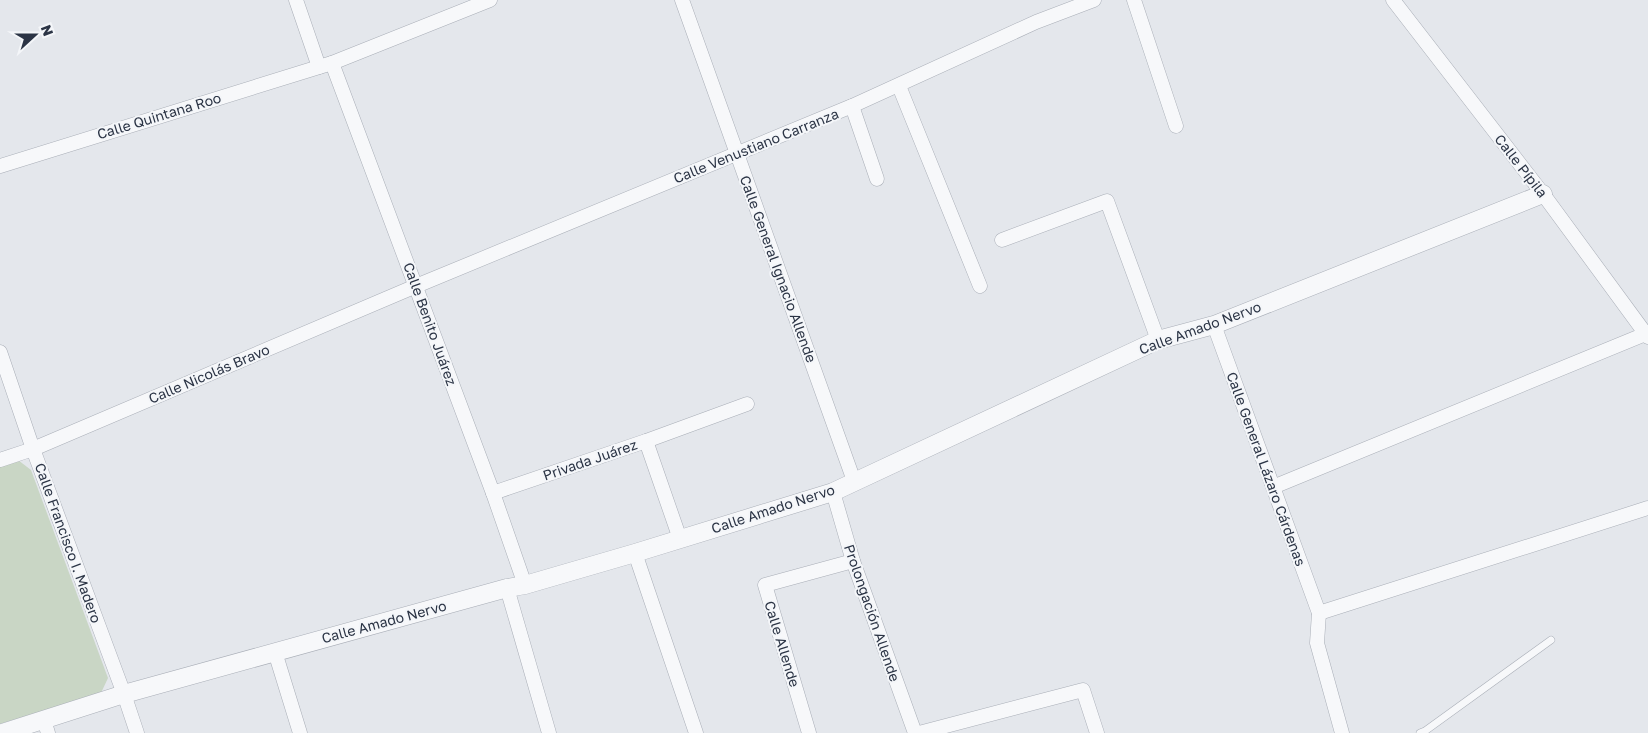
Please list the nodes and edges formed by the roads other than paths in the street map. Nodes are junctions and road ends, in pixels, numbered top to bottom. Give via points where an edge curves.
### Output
1 (296, 0) edge
2 (490, 0) edge
3 (682, 0) edge
4 (1094, 0) edge
5 (1134, 0) edge
6 (1392, 0) edge
7 (325, 65) junction
8 (899, 86) junction
9 (852, 106) junction
10 (1176, 126) dead end
11 (737, 154) junction
12 (0, 166) edge
13 (877, 179) dead end
14 (1542, 194) junction
15 (1002, 240) dead end
16 (416, 286) junction
17 (980, 286) dead end
18 (1214, 326) junction
19 (1647, 335) edge
20 (1158, 340) junction
21 (0, 352) edge
22 (747, 404) dead end
23 (646, 441) junction
24 (33, 449) junction
25 (0, 460) edge
26 (854, 481) junction
27 (1273, 487) junction
28 (833, 492) junction
29 (493, 493) junction
30 (1648, 508) edge
31 (680, 539) junction
32 (635, 553) junction
33 (853, 561) junction
34 (525, 585) junction
35 (507, 588) junction
36 (1319, 613) junction
37 (1551, 640) dead end
38 (275, 652) junction
39 (124, 694) junction
40 (46, 726) edge
41 (2, 733) edge
42 (137, 733) edge
43 (300, 733) edge
44 (550, 733) edge
45 (696, 733) edge
46 (809, 733) edge
47 (917, 733) edge
48 (1097, 733) edge
49 (1342, 733) edge
50 (1420, 733) edge

1 - 7 street, Calle Benito Juárez
2 - 7 street, Calle Quintana Roo
3 - 11 street, Calle General Ignacio Allende
4 - 8 street, Calle Venustiano Carranza via 1036,22
5 - 10 street
6 - 14 street, Calle Pípila
7 - 12 street, Calle Quintana Roo
7 - 16 street, Calle Benito Juárez
8 - 9 street, Calle Venustiano Carranza
8 - 17 street
9 - 11 street, Calle Venustiano Carranza
9 - 13 street
11 - 16 street, Calle Venustiano Carranza
11 - 26 street, Calle General Ignacio Allende
14 - 18 street, Calle Amado Nervo
14 - 19 street, Calle Pípila
15 - 20 street via 1107,201
16 - 24 street, Calle Nicolás Bravo
16 - 29 street, Calle Benito Juárez
18 - 20 street, Calle Amado Nervo
18 - 27 street, Calle General Lázaro Cárdenas
19 - 27 street
20 - 26 street, Calle Amado Nervo
21 - 24 street, Calle Francisco I. Madero
22 - 23 street
23 - 29 street, Privada Juárez
23 - 31 street, Privada Juárez
24 - 25 street, Calle Nicolás Bravo
24 - 39 street, Calle Francisco I. Madero
26 - 28 street, Calle Amado Nervo
27 - 36 street, Calle General Lázaro Cárdenas
28 - 31 street, Calle Amado Nervo
28 - 33 street, Prolongación Allende
29 - 34 street, Calle Benito Juárez
30 - 36 street
31 - 32 street, Calle Amado Nervo
32 - 34 street, Calle Amado Nervo
32 - 45 street
33 - 46 street, Calle Allende via 765,585
33 - 47 street, Prolongación Allende
34 - 35 street, Calle Amado Nervo
35 - 38 street, Calle Amado Nervo
35 - 44 street
36 - 49 street via 1317,643
37 - 50 lane
38 - 39 street, Calle Amado Nervo
38 - 43 street
39 - 40 street, Calle Amado Nervo
39 - 42 street, Calle Francisco I. Madero
40 - 41 street, Calle Amado Nervo
47 - 48 street via 1083,690

